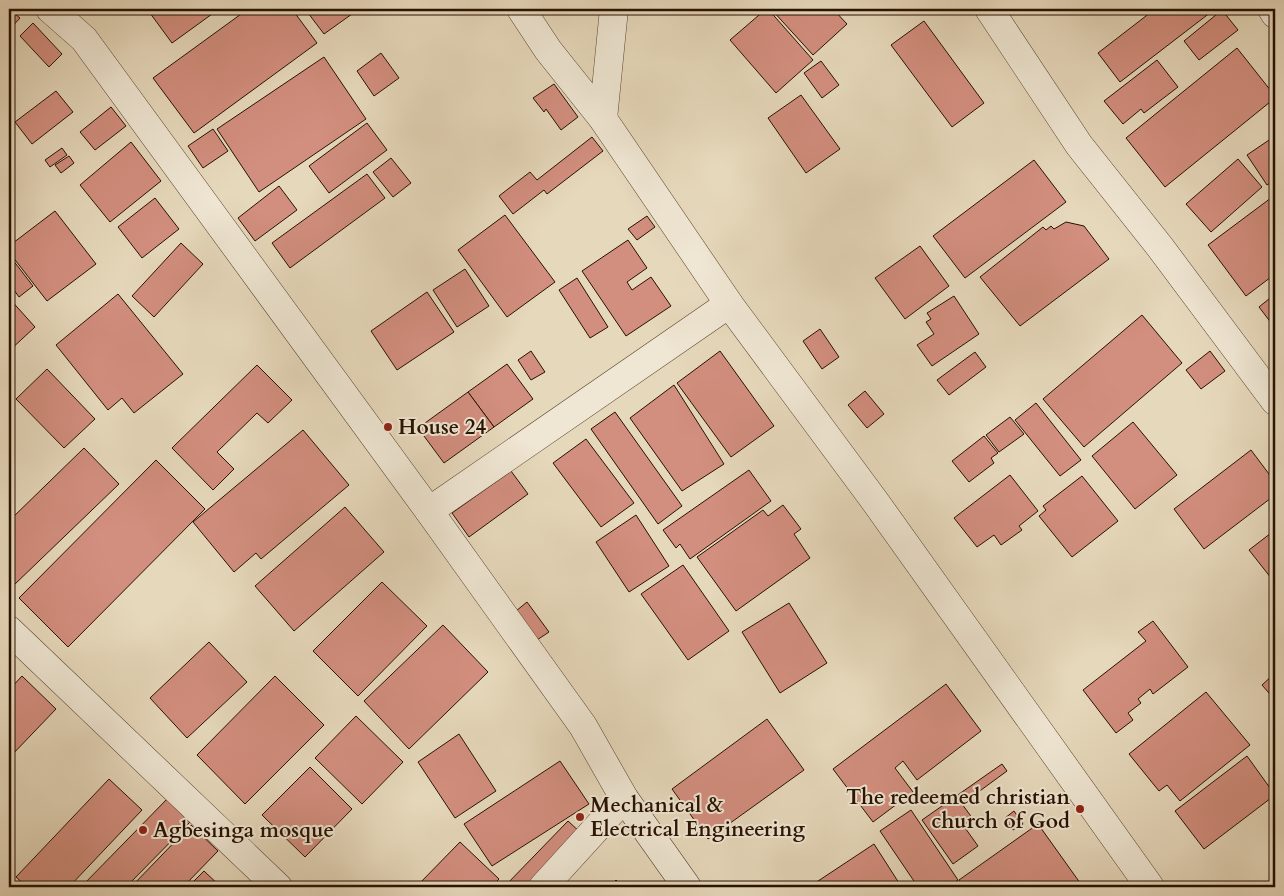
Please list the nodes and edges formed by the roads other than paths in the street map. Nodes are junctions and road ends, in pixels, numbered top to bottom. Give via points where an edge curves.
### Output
1 (50, 9) edge
2 (521, 9) edge
3 (614, 9) edge
4 (988, 9) edge
5 (1272, 9) edge
6 (1275, 14) edge
7 (603, 119) junction
8 (729, 304) junction
9 (1275, 401) edge
10 (429, 511) junction
11 (9, 630) edge
12 (624, 798) junction
13 (278, 887) edge
14 (543, 887) edge
15 (687, 887) edge
16 (1150, 887) edge

1 - 10 street via 84,39
2 - 7 street via 548,50
3 - 7 street
4 - 9 street via 1079,146 1166,255
5 - 6 street
7 - 8 street
8 - 10 street
8 - 16 street via 874,500
10 - 12 street via 582,726
11 - 13 street
12 - 14 street
12 - 15 street

